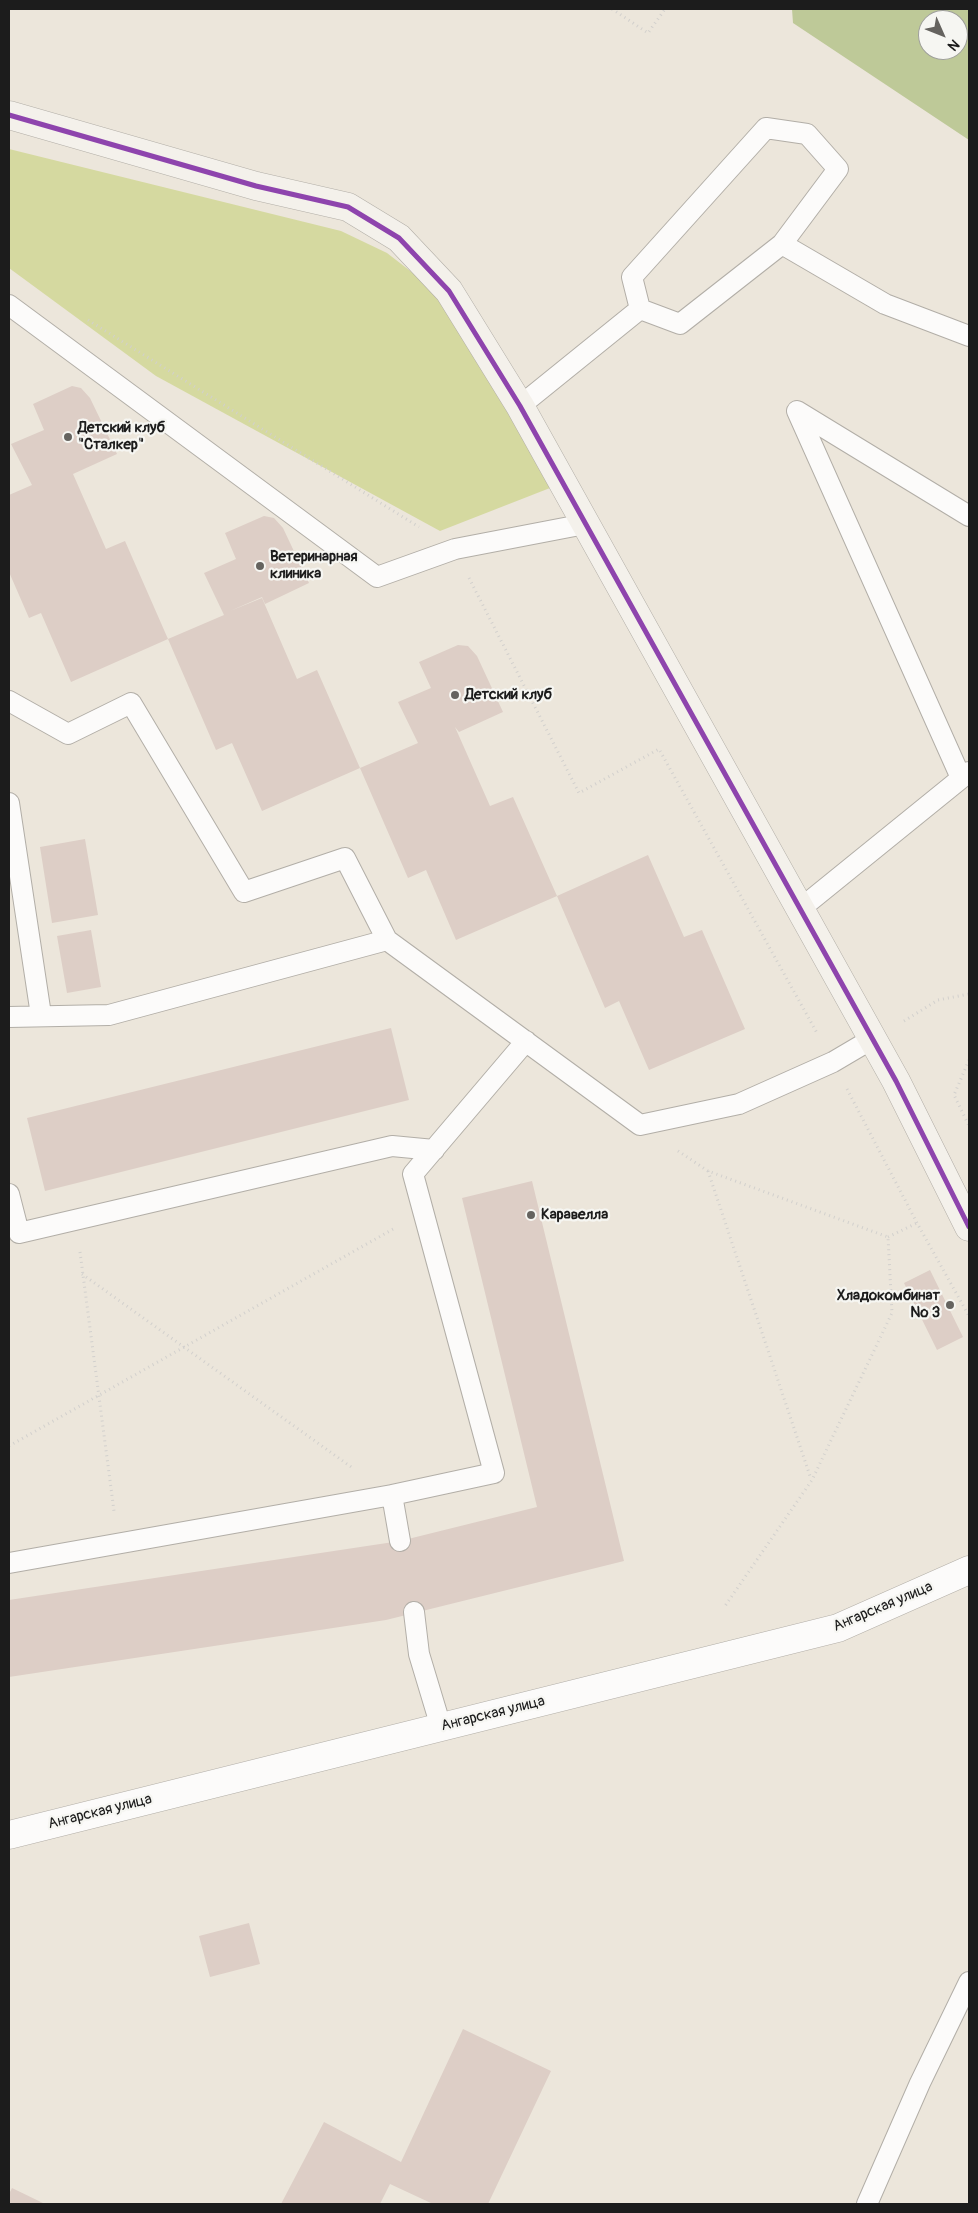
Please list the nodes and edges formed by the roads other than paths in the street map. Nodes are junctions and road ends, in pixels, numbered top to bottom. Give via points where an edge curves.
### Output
1 (9, 115) edge
2 (782, 244) junction
3 (9, 304) edge
4 (640, 309) junction
5 (969, 336) edge
6 (520, 406) junction
7 (969, 516) edge
8 (585, 524) junction
9 (9, 702) edge
10 (965, 775) edge
11 (9, 803) edge
12 (12, 842) edge
13 (800, 909) junction
14 (387, 940) junction
15 (41, 1015) junction
16 (9, 1016) edge
17 (872, 1039) junction
18 (526, 1041) junction
19 (434, 1150) junction
20 (9, 1194) edge
21 (969, 1227) edge
22 (392, 1495) junction
23 (400, 1541) dead end
24 (9, 1563) edge
25 (969, 1570) edge
26 (414, 1612) dead end
27 (441, 1727) junction
28 (9, 1835) edge
29 (969, 1982) edge
30 (867, 2204) edge

1 - 6 main road via 256,186 348,207 399,238 449,291
2 - 4 lane via 680,324
2 - 4 lane via 838,169 807,134 766,128 632,277
2 - 5 lane via 885,304
3 - 8 lane via 376,576 455,550
4 - 6 lane
6 - 8 main road
7 - 10 lane via 797,411
8 - 13 main road
9 - 14 lane via 68,734 131,703 244,892 345,858
10 - 13 lane
11 - 12 lane
12 - 15 lane
13 - 17 main road
14 - 15 lane via 109,1015
14 - 18 lane
15 - 16 lane
17 - 18 lane via 833,1062 740,1104 640,1125
17 - 21 main road
18 - 19 lane
19 - 20 lane via 392,1146 19,1233
19 - 22 lane via 413,1174 494,1472
22 - 23 lane
22 - 24 lane
25 - 27 street, Ангарская улица via 838,1628
26 - 27 lane via 419,1654
27 - 28 street, Ангарская улица
29 - 30 lane

